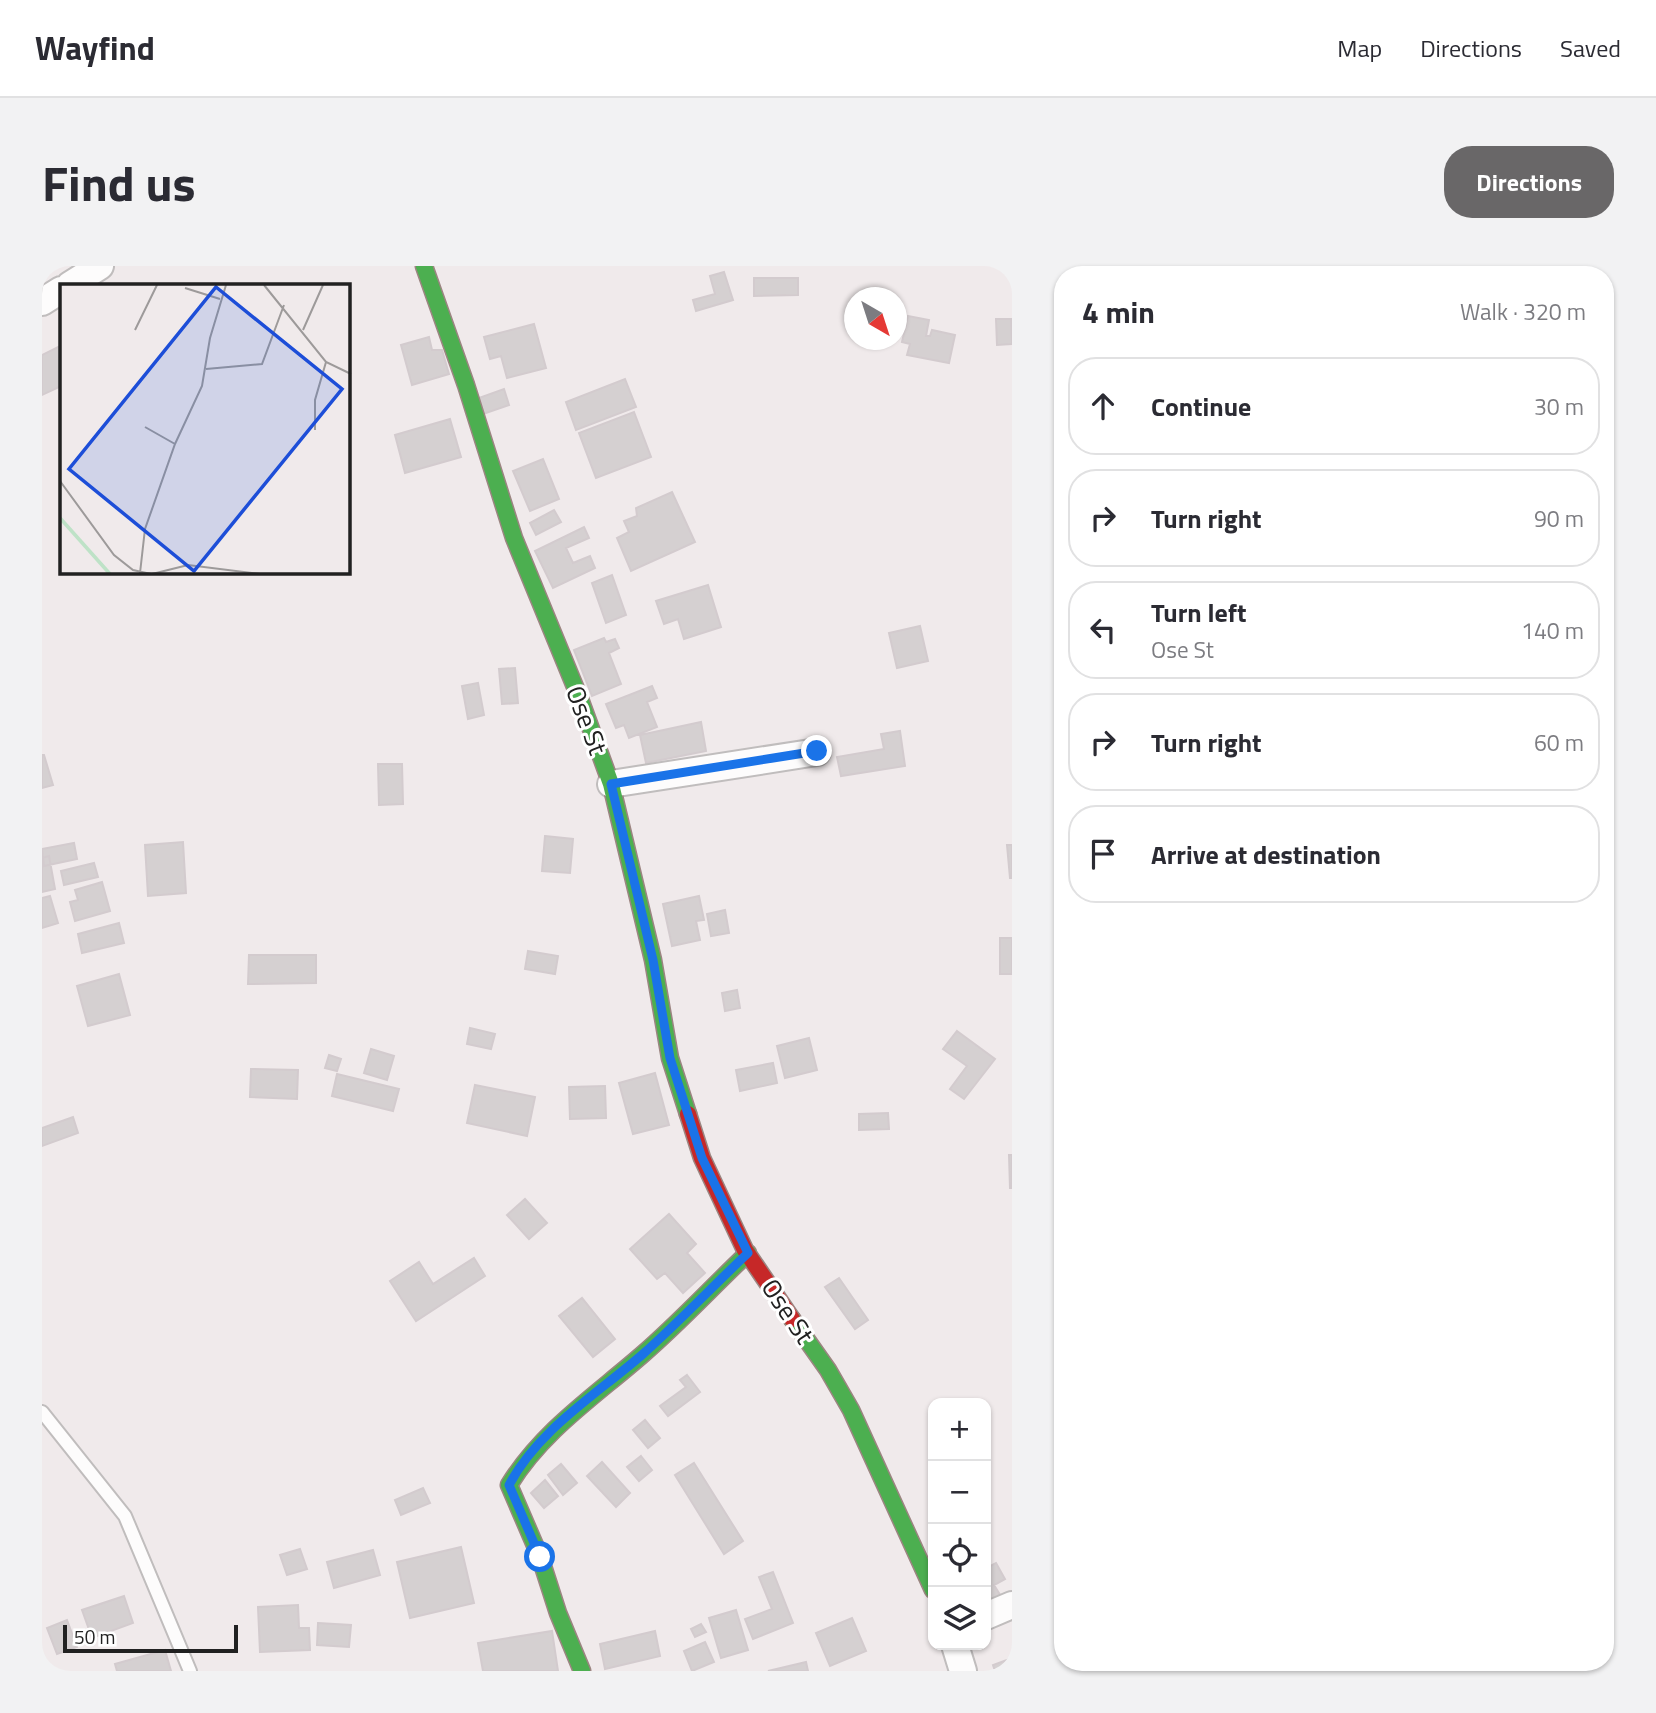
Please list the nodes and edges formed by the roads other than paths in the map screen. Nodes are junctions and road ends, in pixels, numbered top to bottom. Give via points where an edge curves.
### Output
1 (100, 266) edge
2 (424, 266) edge
3 (71, 284) edge
4 (60, 291) edge
5 (42, 302) edge
6 (817, 751) dead end
7 (611, 784) junction
8 (748, 1253) junction
9 (42, 1412) edge
10 (932, 1587) edge
11 (1012, 1605) edge
12 (991, 1614) edge
13 (956, 1650) edge
14 (190, 1671) edge
15 (582, 1671) edge
16 (962, 1671) edge

1 - 3 street
2 - 7 street, Ose St via 513,538
4 - 5 street
6 - 7 street
7 - 8 street, Ose St via 653,960 670,1058 702,1158
8 - 10 street, Ose St via 851,1410
8 - 15 street via 643,1354 539,1441 509,1485
9 - 14 lane via 125,1516
11 - 12 street
13 - 16 street

